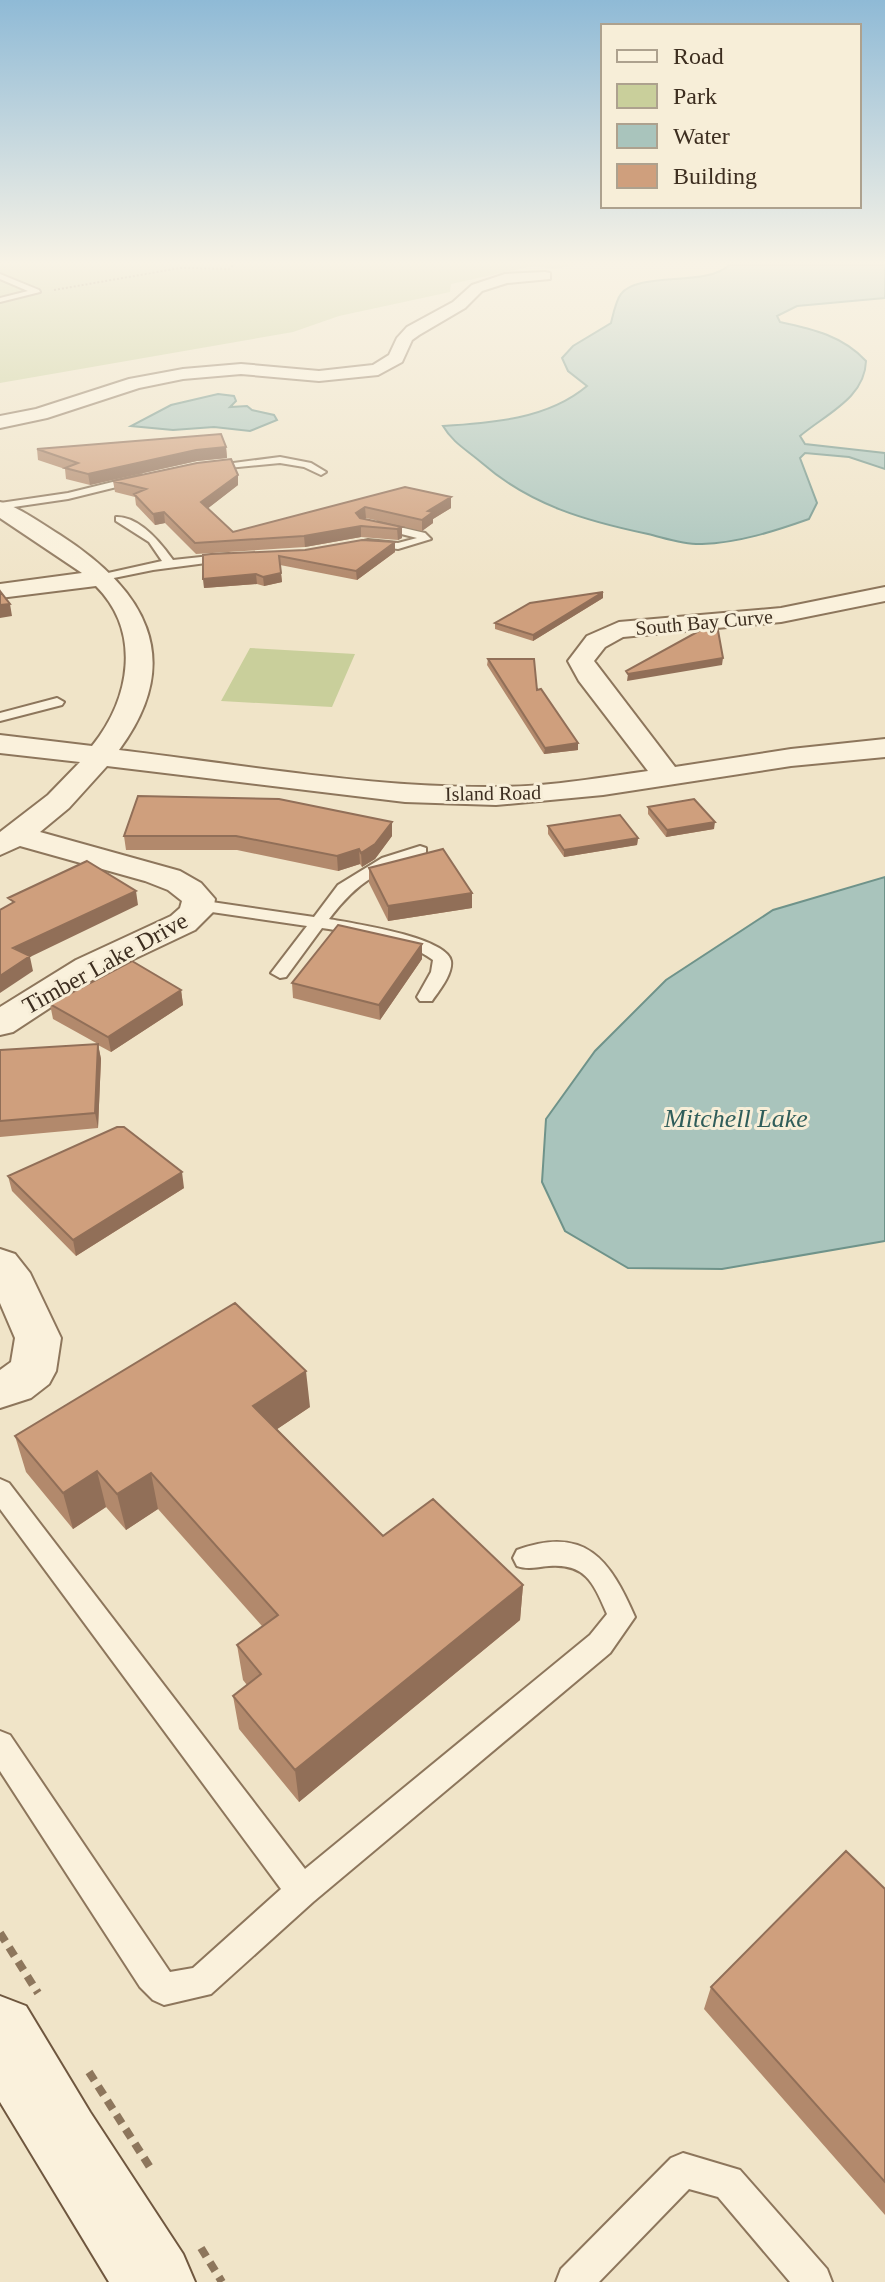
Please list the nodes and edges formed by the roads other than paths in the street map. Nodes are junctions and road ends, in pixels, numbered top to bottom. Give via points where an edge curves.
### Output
1 (212, 371) edge
2 (273, 371) edge
3 (366, 371) edge
4 (0, 422) edge
5 (198, 467) edge
6 (321, 472) dead end
7 (153, 475) edge
8 (0, 508) edge
9 (120, 519) dead end
10 (365, 524) edge
11 (353, 544) edge
12 (243, 556) edge
13 (170, 564) junction
14 (103, 578) junction
15 (0, 591) edge
16 (885, 594) edge
17 (57, 702) dead end
18 (0, 717) edge
19 (0, 744) edge
20 (885, 748) edge
21 (100, 756) junction
22 (666, 775) junction
23 (9, 840) edge
24 (420, 851) edge
25 (198, 905) junction
26 (318, 924) junction
27 (280, 973) dead end
28 (426, 997) dead end
29 (0, 1024) edge
30 (0, 1265) edge
31 (0, 1389) edge
32 (5, 1508) edge
33 (526, 1558) dead end
34 (0, 1745) edge
35 (302, 1891) junction
36 (21, 2015) edge
37 (177, 2263) edge
38 (574, 2282) edge
39 (814, 2282) edge

1 - 4 street via 135,383
2 - 3 street via 330,376
5 - 6 lane via 288,458
7 - 8 lane
8 - 14 street, Timber Lake Drive
9 - 13 lane via 153,540
10 - 11 lane via 425,539 398,546
12 - 13 lane
13 - 14 lane
14 - 15 street
14 - 21 street, Timber Lake Drive via 138,630 141,660 123,724
16 - 22 street, South Bay Curve via 781,615 619,630 587,648 581,661 588,675
17 - 18 lane
19 - 21 street, Island Road
20 - 22 street, Island Road
21 - 22 street, Island Road via 456,796 509,796
21 - 23 street, Timber Lake Drive via 58,802
23 - 25 street, Timber Lake Drive via 168,876 189,888
24 - 26 lane via 356,879
25 - 26 lane
25 - 29 street, Timber Lake Drive via 183,923 86,968
26 - 27 lane
26 - 28 lane via 431,948 442,964
30 - 31 street via 38,1338 33,1371
32 - 35 lane
33 - 35 lane via 551,1553 583,1556 606,1580 622,1617 600,1644
34 - 35 lane via 164,1989 200,1983
36 - 37 main road via 63,2139
38 - 39 lane via 683,2170 728,2182

